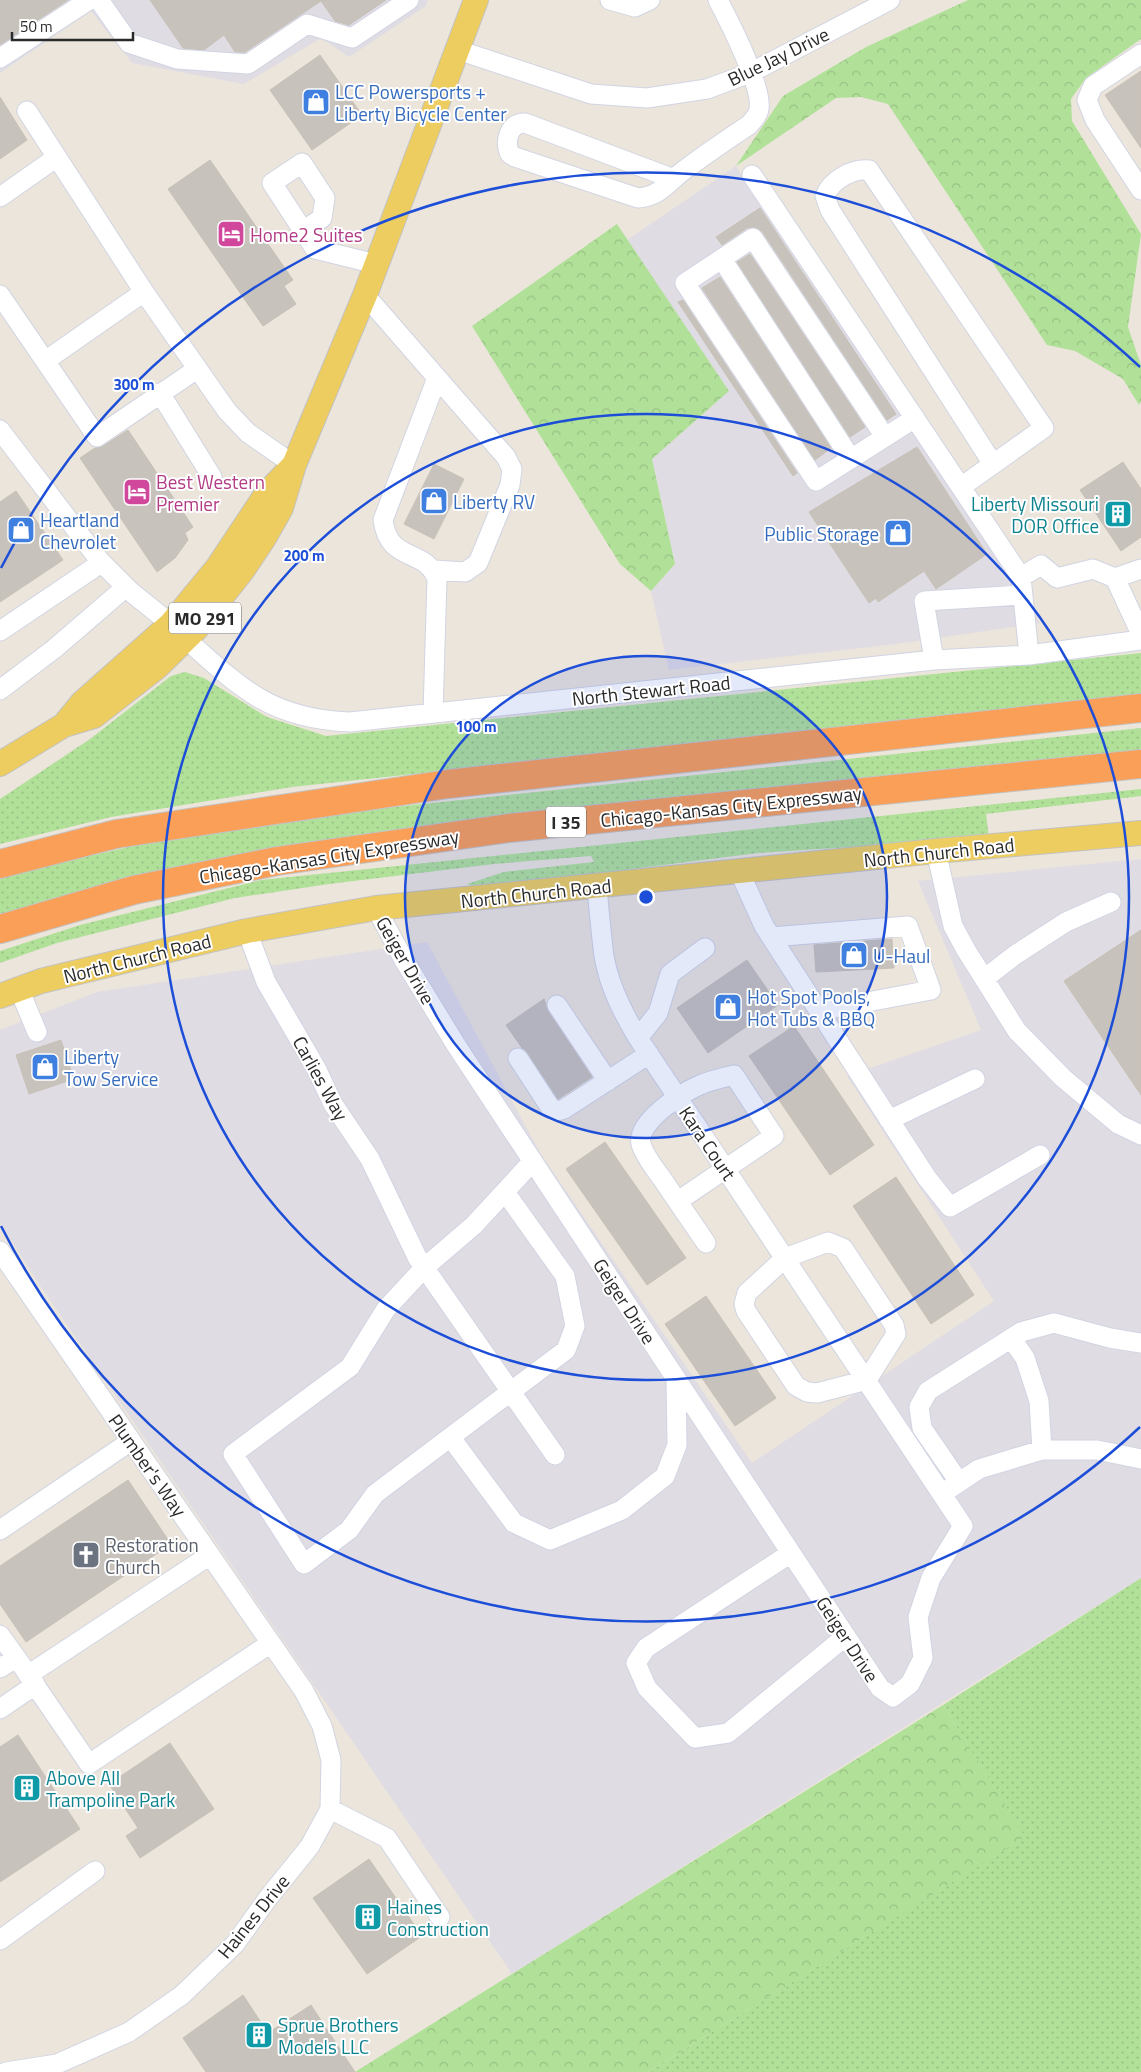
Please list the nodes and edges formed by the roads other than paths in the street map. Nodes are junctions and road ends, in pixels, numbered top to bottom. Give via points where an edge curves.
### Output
1 (88, 0) edge
2 (99, 0) edge
3 (409, 0) edge
4 (476, 0) edge
5 (611, 0) edge
6 (650, 0) edge
7 (718, 0) edge
8 (890, 0) edge
9 (458, 50) junction
10 (1141, 54) edge
11 (0, 58) edge
12 (750, 73) junction
13 (27, 111) dead end
14 (56, 157) junction
15 (752, 175) dead end
16 (674, 179) junction
17 (1141, 190) edge
18 (0, 197) edge
19 (303, 231) junction
20 (722, 259) junction
21 (376, 264) junction
22 (144, 292) junction
23 (0, 295) edge
24 (365, 295) junction
25 (44, 361) junction
26 (197, 369) junction
27 (437, 378) junction
28 (160, 393) junction
29 (915, 418) junction
30 (0, 430) edge
31 (885, 437) junction
32 (851, 459) junction
33 (993, 464) junction
34 (294, 465) junction
35 (212, 477) dead end
36 (961, 487) junction
37 (101, 563) junction
38 (1141, 568) edge
39 (434, 570) junction
40 (1115, 578) junction
41 (1022, 586) junction
42 (126, 587) junction
43 (0, 631) edge
44 (179, 631) junction
45 (1141, 634) edge
46 (1141, 640) edge
47 (1029, 655) junction
48 (934, 660) junction
49 (0, 690) edge
50 (1141, 708) edge
51 (433, 714) junction
52 (0, 764) edge
53 (1141, 764) edge
54 (1141, 833) edge
55 (936, 851) junction
56 (0, 864) edge
57 (740, 873) junction
58 (597, 887) junction
59 (1111, 902) dead end
60 (376, 908) junction
61 (0, 929) edge
62 (247, 931) junction
63 (771, 937) junction
64 (705, 948) dead end
65 (984, 979) junction
66 (10, 993) edge
67 (557, 1005) dead end
68 (819, 1011) junction
69 (37, 1032) dead end
70 (638, 1038) junction
71 (649, 1054) junction
72 (518, 1058) dead end
73 (975, 1079) dead end
74 (608, 1081) junction
75 (677, 1097) junction
76 (889, 1120) junction
77 (1141, 1135) edge
78 (1040, 1155) dead end
79 (533, 1161) junction
80 (726, 1169) junction
81 (505, 1192) junction
82 (678, 1202) junction
83 (706, 1243) dead end
84 (0, 1251) edge
85 (785, 1258) junction
86 (424, 1268) junction
87 (1012, 1338) junction
88 (1141, 1343) edge
89 (676, 1378) junction
90 (867, 1380) junction
91 (512, 1393) junction
92 (451, 1438) junction
93 (131, 1441) junction
94 (1042, 1450) junction
95 (555, 1455) dead end
96 (1141, 1459) edge
97 (960, 1482) junction
98 (942, 1494) junction
99 (0, 1530) edge
100 (791, 1552) junction
101 (210, 1555) junction
102 (0, 1635) edge
103 (846, 1636) junction
104 (271, 1643) junction
105 (16, 1658) junction
106 (0, 1668) edge
107 (32, 1680) junction
108 (880, 1688) joint
109 (0, 1709) edge
110 (331, 1760) joint
111 (330, 1809) junction
112 (94, 1871) dead end
113 (440, 1917) dead end
114 (0, 1940) edge
115 (6, 2072) edge

1 - 11 street
2 - 3 street via 129,43 177,59 248,64 307,24 352,38
4 - 9 main road, MO 291
5 - 6 street via 635,7
7 - 12 street via 744,52
8 - 12 street, Blue Jay Drive
9 - 12 street, Blue Jay Drive via 591,94 620,97 647,98 707,89
9 - 21 main road, MO 291
10 - 17 street via 1093,86 1086,100 1095,120
12 - 16 street via 760,100 756,118
13 - 14 street
14 - 18 street
14 - 22 street
15 - 29 street
16 - 16 street via 650,197 638,198 515,157 510,154 507,142 513,126 525,123
19 - 19 street via 322,218 325,198 302,163 272,183
19 - 21 street via 315,248
20 - 31 street via 754,238
20 - 32 street
20 - 32 street via 685,283 816,481
21 - 24 main road, MO 291
22 - 25 street
22 - 26 street
23 - 25 street
24 - 27 street
24 - 34 main road, MO 291
25 - 28 street via 97,437
26 - 28 street
26 - 34 street via 227,411 248,433
27 - 39 street via 383,520 394,548
27 - 39 street via 506,457 512,469 510,485 478,563 465,572
28 - 35 street
29 - 31 street
29 - 36 street
30 - 37 street, North Stewart Road
31 - 32 street
33 - 33 street via 1044,428 869,170 849,174 828,189 825,196 830,210
33 - 36 street
34 - 44 main road, MO 291 via 267,493
36 - 41 street
37 - 42 street, North Stewart Road
37 - 43 street
38 - 40 street
39 - 51 street via 437,579
40 - 41 street via 1093,569 1057,578 1041,565
40 - 45 street
41 - 47 street
41 - 48 street via 924,601
42 - 44 street, North Stewart Road
42 - 49 street
44 - 51 street, North Stewart Road via 258,699 302,717 350,722
44 - 52 main road, MO 291 via 82,703 64,725
46 - 47 street, North Stewart Road
47 - 48 street, North Stewart Road
48 - 51 street, North Stewart Road
50 - 56 highway via 448,784 116,834
53 - 61 highway, Chicago-Kansas City Expressway / I 35 via 509,828 277,861 134,890
54 - 55 main road, North Church Road
55 - 57 main road, North Church Road
55 - 65 street via 953,926
57 - 58 main road, North Church Road
57 - 63 street
58 - 60 main road, North Church Road
58 - 70 street, Kara Court via 604,958 615,994
59 - 65 street via 1066,922 1014,955
60 - 62 main road, North Church Road
60 - 79 street, Geiger Drive via 456,1045
62 - 66 main road, North Church Road via 41,981
62 - 86 street, Carlies Way via 266,982 333,1104 370,1159
63 - 68 street
63 - 68 street via 908,926 931,990
64 - 70 street via 670,974 658,1013
65 - 77 street via 1017,1031 1063,1078 1118,1124
66 - 69 street
67 - 74 street
68 - 76 street
70 - 71 street, Kara Court
71 - 74 street
71 - 75 street, Kara Court
72 - 74 street via 550,1107 557,1111
73 - 76 street
75 - 80 street, Kara Court
75 - 80 street via 702,1084 734,1075 774,1136
75 - 82 street via 646,1125 641,1143
76 - 78 street via 950,1207
79 - 81 street
79 - 89 street, Geiger Drive
80 - 82 street
80 - 85 street, Kara Court
81 - 86 street via 474,1225
81 - 91 street via 564,1276 574,1326 566,1350
82 - 83 street
84 - 93 street, Plumber's Way
85 - 90 street, Kara Court
85 - 90 street via 828,1242 843,1248 894,1325 896,1334
85 - 90 street via 747,1293 744,1304 796,1386 817,1393
86 - 91 street, Carlies Way
86 - 92 street via 386,1309 350,1367 232,1454 304,1564 349,1530 375,1494
87 - 88 street via 1021,1332 1054,1323
87 - 94 street via 1025,1358 1039,1401
87 - 97 street via 928,1392 919,1407 922,1428
89 - 92 street via 677,1445 665,1476 622,1510 550,1540 514,1523
89 - 100 street, Geiger Drive
90 - 98 street, Kara Court
91 - 92 street
91 - 95 street, Carlies Way
93 - 99 street
93 - 101 street, Plumber's Way
94 - 96 street via 1097,1450
94 - 97 street via 979,1469
97 - 98 street
98 - 108 street, Kara Court via 963,1526 931,1578 918,1617 923,1658 910,1684 893,1697
100 - 103 street, Geiger Drive
100 - 103 street via 646,1648 636,1663 647,1688 695,1738 728,1733
101 - 104 street, Plumber's Way
101 - 107 street
102 - 105 street
103 - 108 street, Geiger Drive
104 - 107 street via 89,1764
104 - 110 street, Plumber's Way via 304,1691 322,1726
105 - 106 street
105 - 107 street
107 - 109 street
110 - 111 street, Haines Drive
111 - 113 street via 387,1838
111 - 115 street, Haines Drive via 310,1846 235,1944 182,1995 129,2032 57,2064
112 - 114 street

